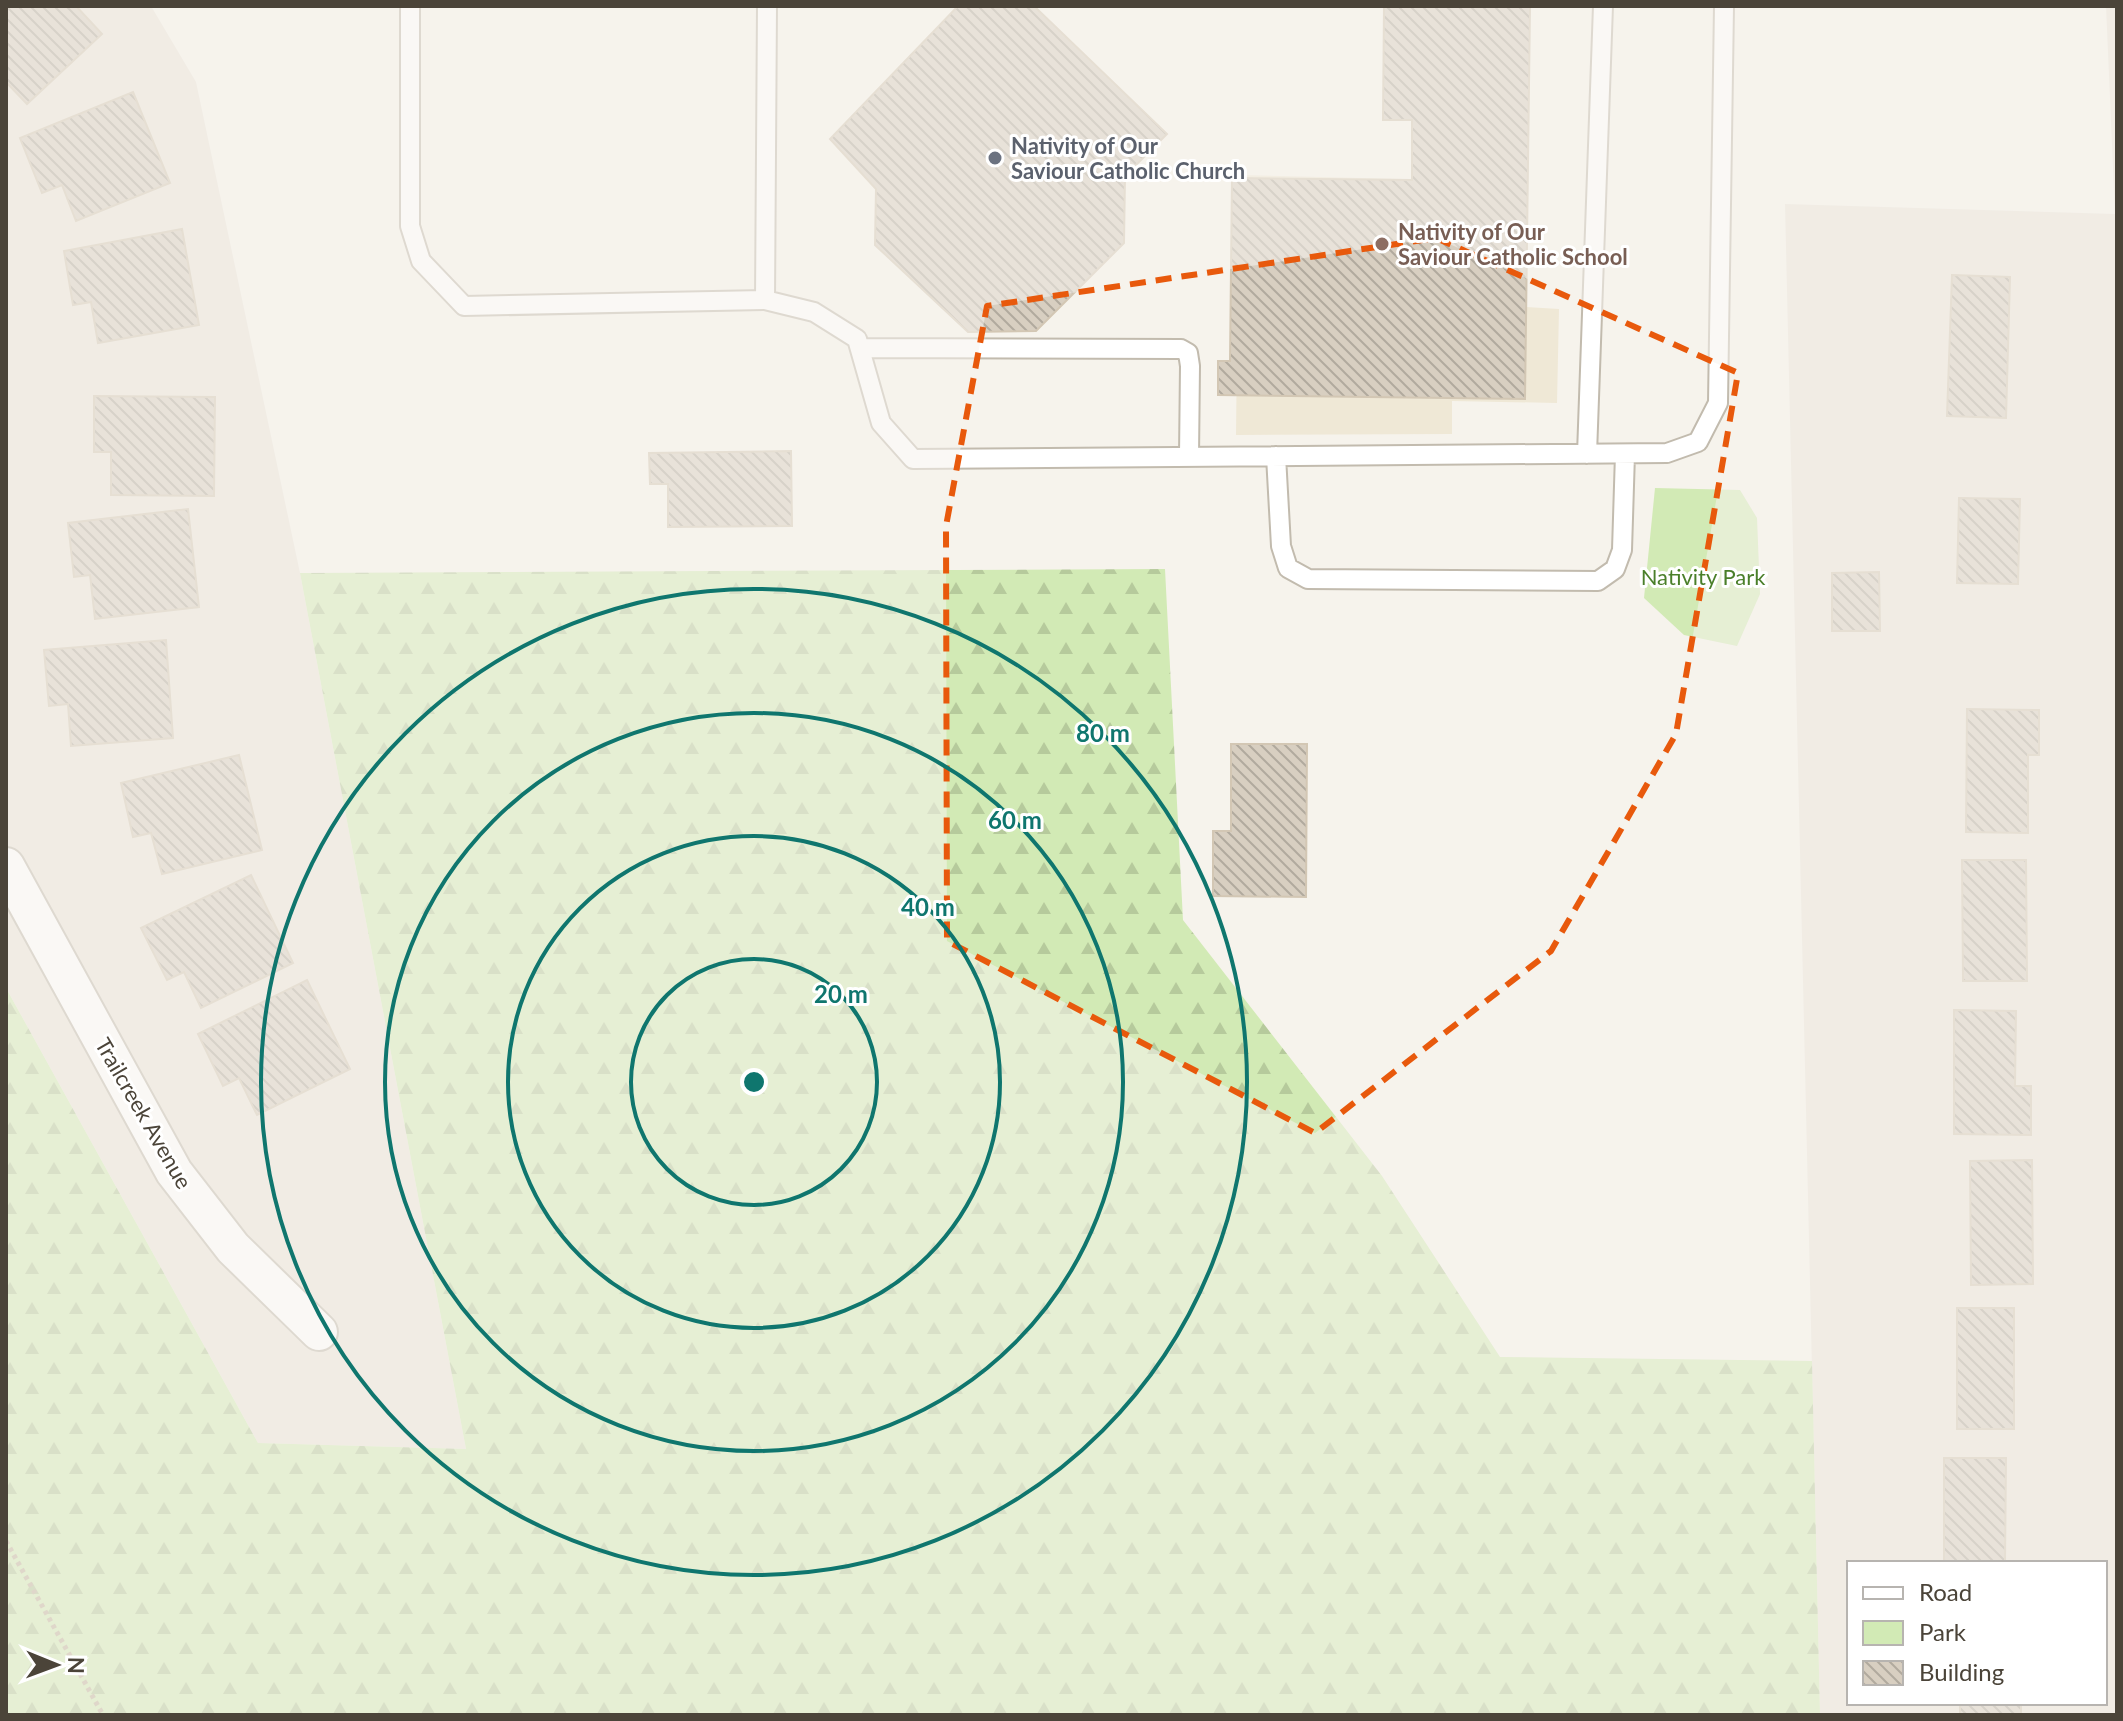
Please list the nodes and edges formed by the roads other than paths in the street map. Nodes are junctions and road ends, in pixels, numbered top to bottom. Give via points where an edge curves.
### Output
1 (410, 6) edge
2 (767, 6) edge
3 (1603, 6) edge
4 (1724, 6) edge
5 (765, 300) junction
6 (860, 348) junction
7 (1587, 454) junction
8 (1625, 454) junction
9 (1189, 456) junction
10 (1276, 456) junction
11 (6, 866) edge
12 (319, 1332) dead end

1 - 5 lane via 410,226 421,261 464,306
2 - 5 lane
3 - 7 lane
4 - 8 lane via 1718,403 1698,442 1667,453
5 - 6 lane via 814,312 857,339
6 - 9 lane via 881,423 913,459
6 - 9 lane via 1181,349 1188,353 1190,366
7 - 8 lane
7 - 10 lane
8 - 10 lane via 1622,550 1615,569 1598,581 1308,579 1288,568 1281,546
9 - 10 lane
11 - 12 street, Trailcreek Avenue via 174,1172 233,1248

